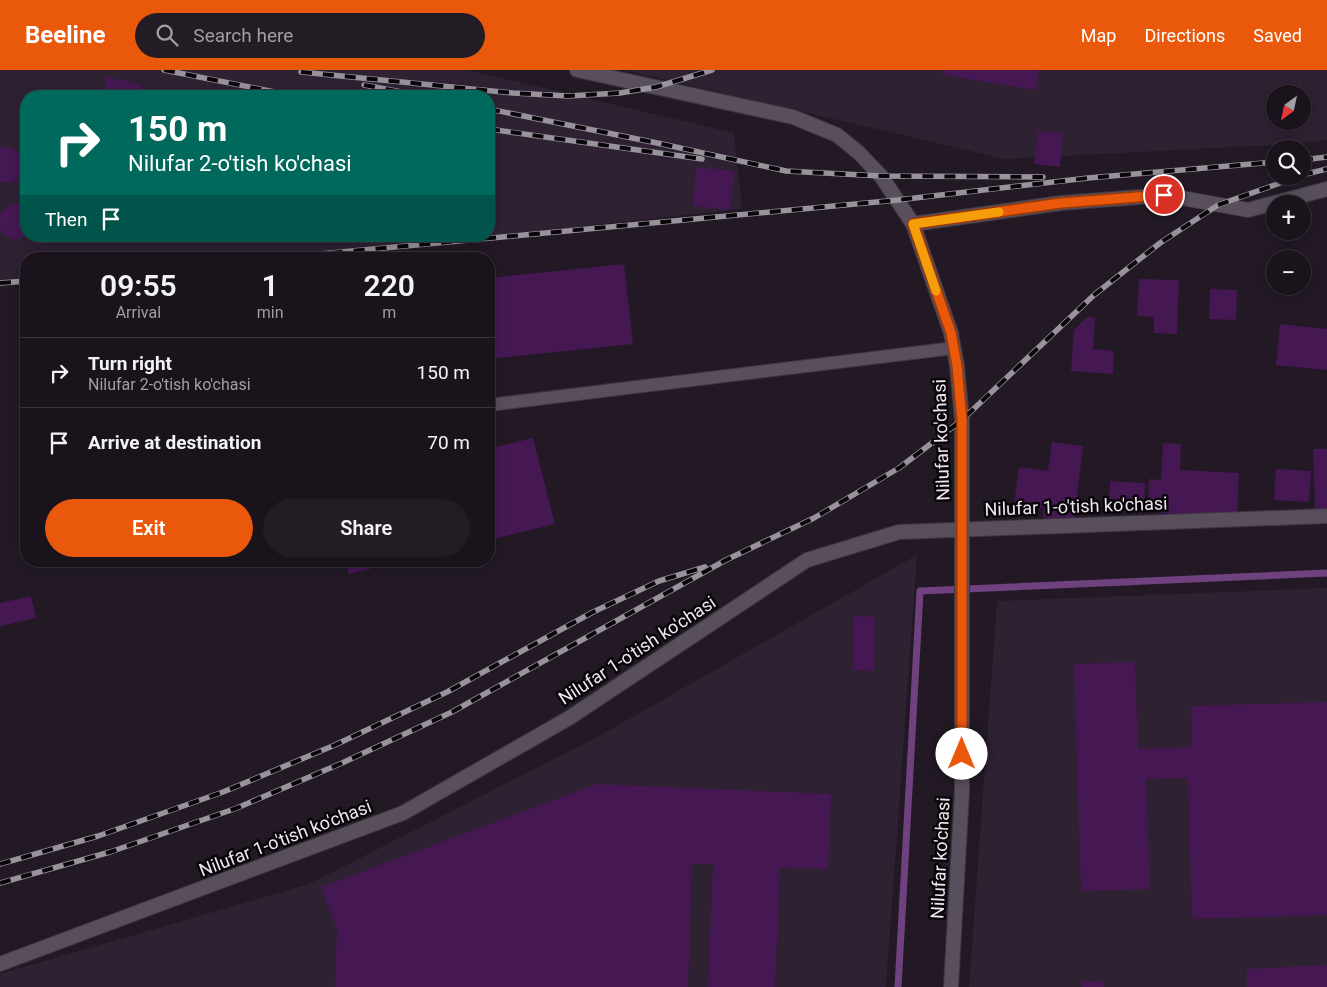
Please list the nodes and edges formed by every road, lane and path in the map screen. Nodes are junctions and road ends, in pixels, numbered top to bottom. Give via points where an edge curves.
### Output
1 (577, 70) edge
2 (1324, 192) edge
3 (913, 224) junction
4 (954, 348) junction
5 (495, 404) edge
6 (1327, 516) edge
7 (962, 529) junction
8 (0, 964) edge
9 (951, 987) edge

1 - 3 street, Nilufar ko'chasi via 793,117 836,136 858,152 881,176
2 - 3 street via 1248,210 1164,195 1061,203
3 - 4 street, Nilufar ko'chasi
4 - 5 lane
4 - 7 street, Nilufar ko'chasi via 962,420
6 - 7 street, Nilufar 1-o'tish ko'chasi
7 - 8 street, Nilufar 1-o'tish ko'chasi via 899,532 807,560 569,718 403,813
7 - 9 street, Nilufar ko'chasi via 962,791

